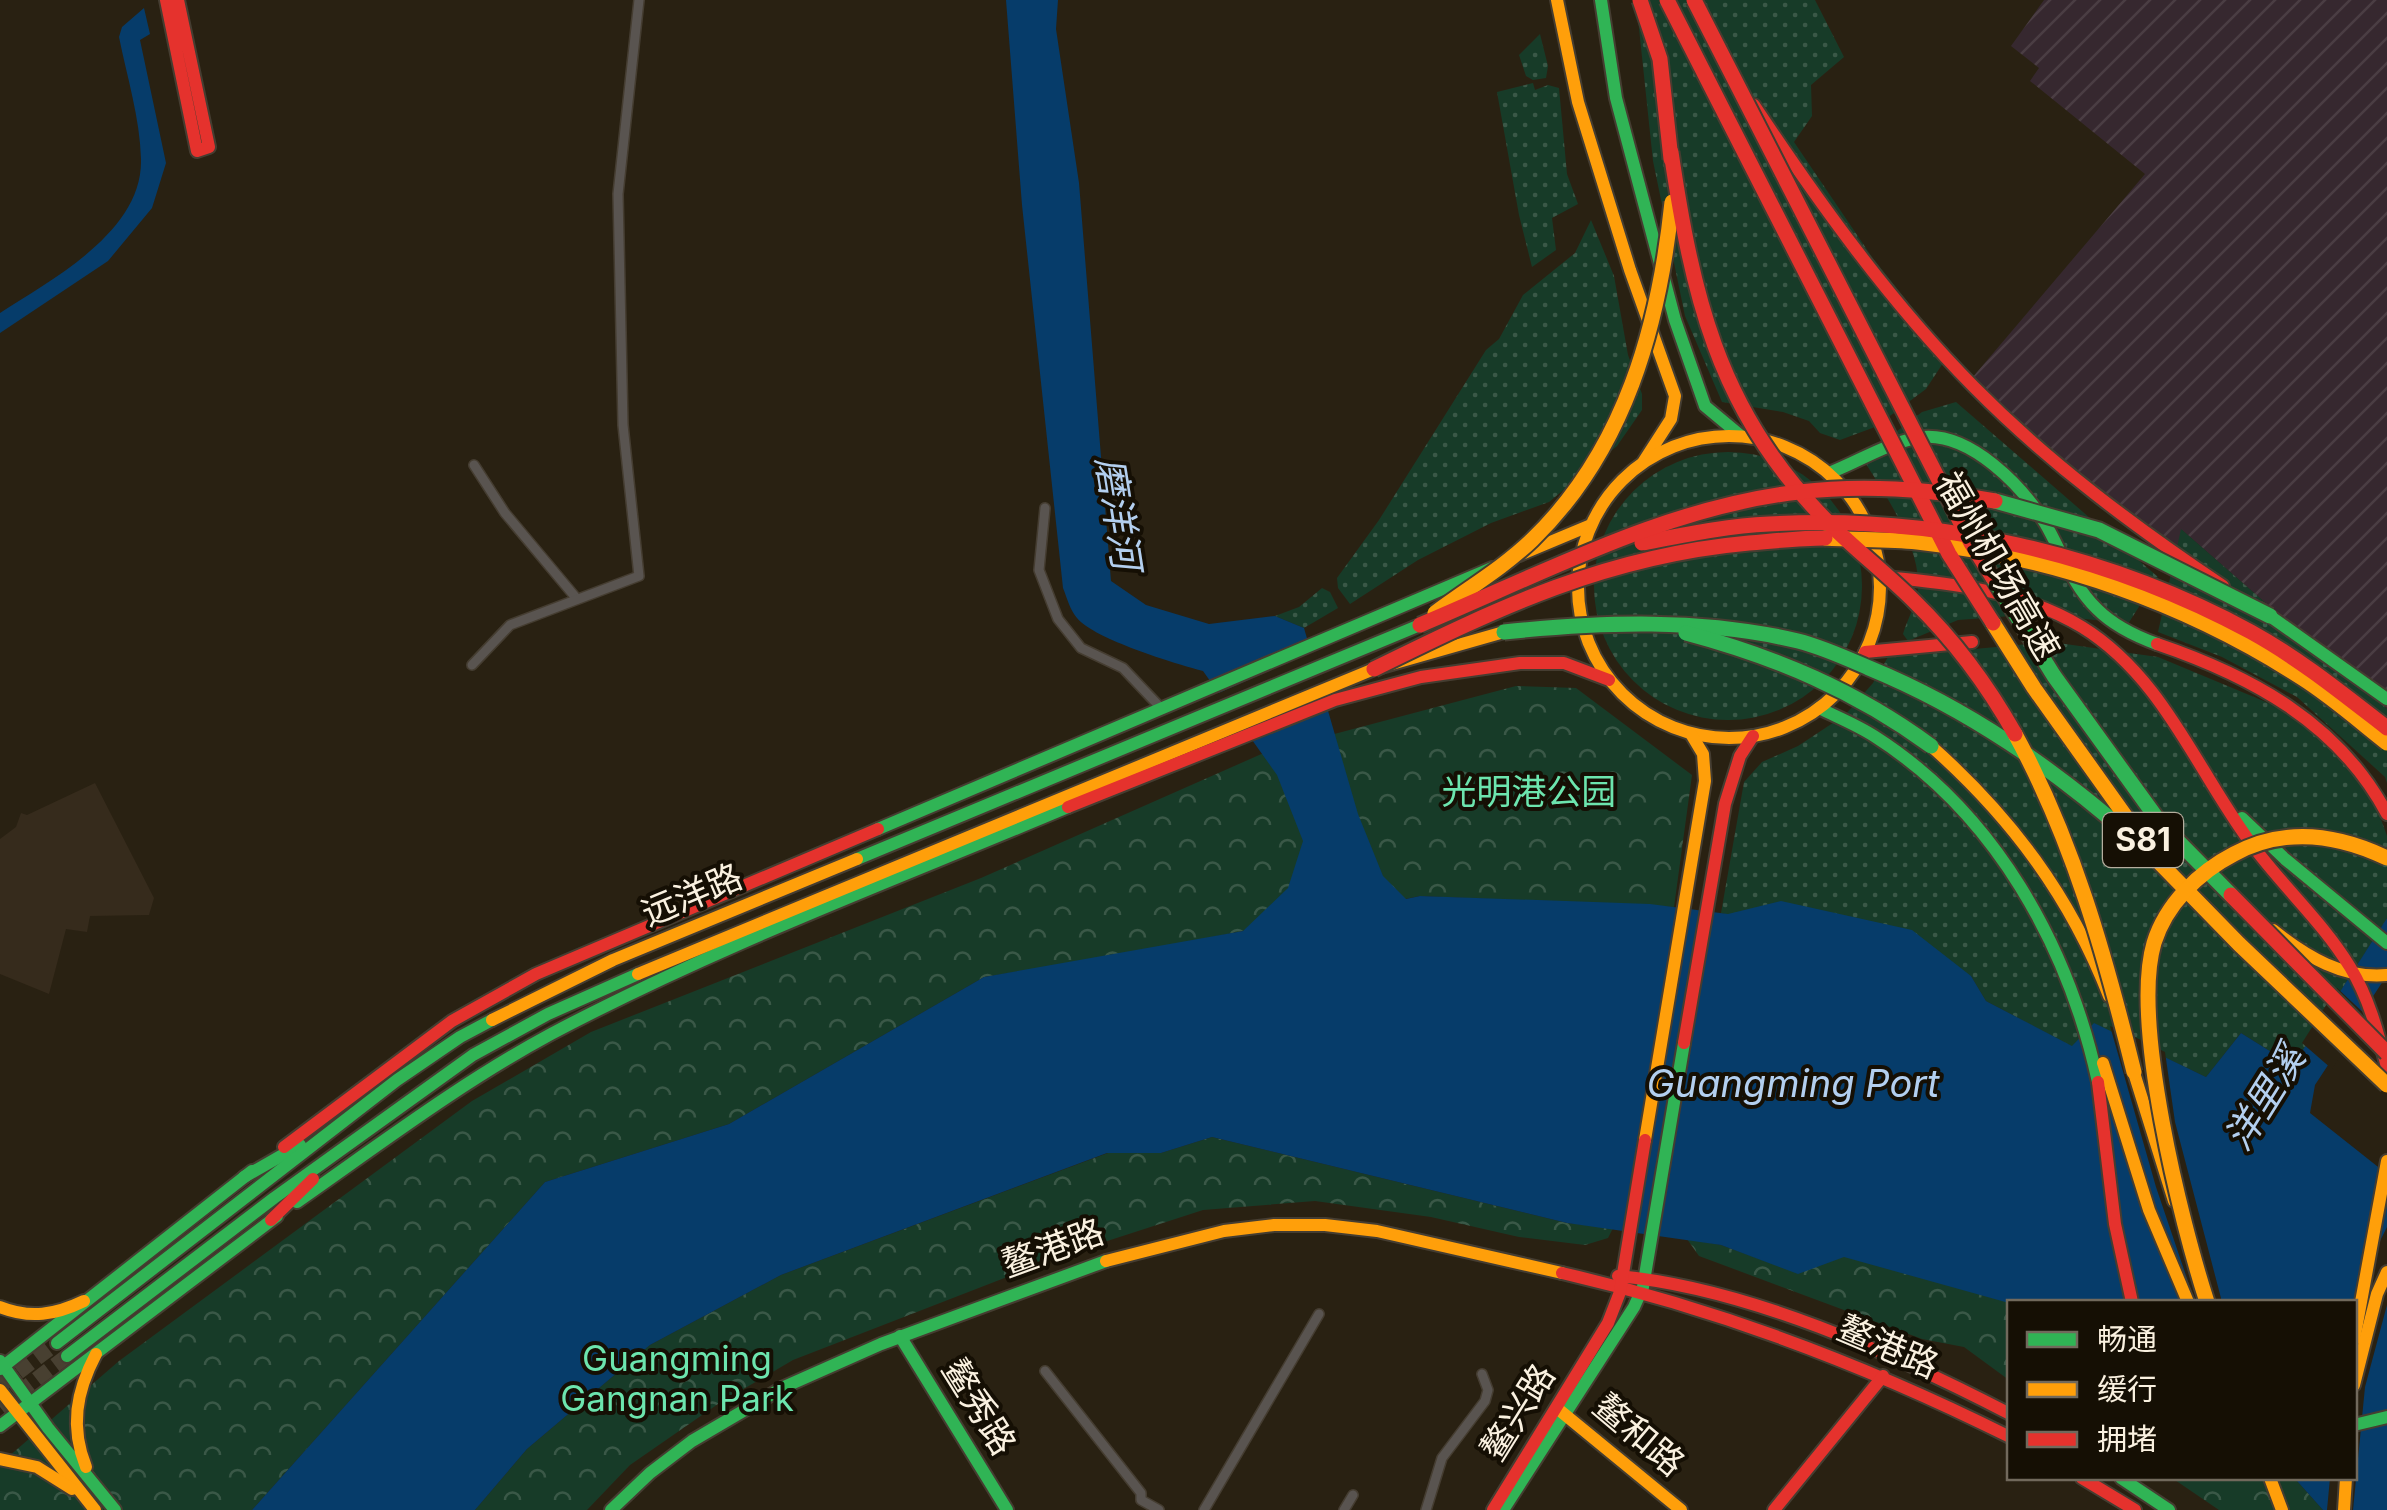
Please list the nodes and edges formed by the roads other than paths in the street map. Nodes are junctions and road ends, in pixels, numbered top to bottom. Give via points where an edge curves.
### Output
1 (166, 0) edge
2 (178, 0) edge
3 (639, 0) edge
4 (1556, 0) edge
5 (1602, 0) edge
6 (1640, 0) edge
7 (1668, 0) edge
8 (1694, 0) edge
9 (1724, 59) junction
10 (1671, 152) junction
11 (1740, 436) junction
12 (1643, 462) junction
13 (474, 465) dead end
14 (1828, 472) junction
15 (1045, 508) dead end
16 (1590, 525) junction
17 (1591, 555) junction
18 (1880, 576) junction
19 (577, 599) junction
20 (2270, 616) junction
21 (1648, 624) junction
22 (1420, 625) junction
23 (1972, 642) dead end
24 (1865, 652) junction
25 (472, 664) dead end
26 (1374, 668) junction
27 (1609, 680) junction
28 (2387, 699) edge
29 (1160, 708) junction
30 (1819, 708) junction
31 (2387, 728) edge
32 (1691, 734) junction
33 (1754, 736) junction
34 (2387, 744) edge
35 (2207, 777) junction
36 (2387, 814) edge
37 (2387, 858) edge
38 (2156, 859) junction
39 (2230, 895) junction
40 (2381, 938) edge
41 (2387, 975) edge
42 (2074, 990) junction
43 (2387, 1053) edge
44 (2387, 1067) edge
45 (2134, 1072) junction
46 (2387, 1085) edge
47 (338, 1124) junction
48 (352, 1142) junction
49 (2387, 1161) edge
50 (244, 1178) junction
51 (271, 1220) junction
52 (2189, 1250) junction
53 (2387, 1272) edge
54 (1622, 1282) junction
55 (1643, 1285) junction
56 (84, 1300) junction
57 (2131, 1300) edge
58 (2187, 1300) edge
59 (2206, 1300) edge
60 (0, 1307) edge
61 (1319, 1314) dead end
62 (2357, 1324) edge
63 (900, 1336) junction
64 (1600, 1348) junction
65 (96, 1354) junction
66 (1, 1366) edge
67 (1044, 1371) dead end
68 (2357, 1372) edge
69 (1482, 1374) dead end
70 (1882, 1376) junction
71 (0, 1390) edge
72 (24, 1408) junction
73 (1561, 1410) junction
74 (2007, 1413) edge
75 (2387, 1417) edge
76 (2357, 1424) edge
77 (0, 1426) edge
78 (2007, 1435) edge
79 (0, 1459) edge
80 (2085, 1480) edge
81 (2123, 1480) edge
82 (2271, 1480) edge
83 (2346, 1480) edge
84 (89, 1491) junction
85 (1353, 1494) dead end
86 (1141, 1500) junction
87 (95, 1510) edge
88 (115, 1510) edge
89 (611, 1510) edge
90 (1006, 1510) edge
91 (1131, 1510) edge
92 (1159, 1510) edge
93 (1204, 1510) edge
94 (1344, 1510) edge
95 (1426, 1510) edge
96 (1493, 1510) edge
97 (1504, 1510) edge
98 (1681, 1510) edge
99 (1774, 1510) edge
100 (2134, 1510) edge
101 (2170, 1510) edge
102 (2282, 1510) edge
103 (2344, 1510) edge

1 - 2 main road via 203,149
3 - 19 street via 618,194 623,425 638,576
4 - 12 main road via 1578,102 1675,396 1664,433
5 - 11 main road via 1616,98 1675,320 1705,406
6 - 10 main road, bridge via 1660,58
7 - 38 main road, 福州机场高速 / S81, bridge via 1950,554 2034,688
8 - 9 main road, 福州机场高速 / S81, bridge
9 - 20 main road, bridge via 1886,286 1972,386 2122,514
9 - 39 main road, 福州机场高速 / S81, bridge via 1971,543 2054,676 2161,824
10 - 22 main road, bridge via 1667,265 1652,336 1623,414 1583,479 1534,539
10 - 45 main road, bridge via 1700,310 1739,400 1782,472 1926,613 2009,723 2090,909
11 - 12 main road via 1706,437
11 - 14 main road via 1802,454
12 - 16 main road
13 - 19 street
14 - 18 main road via 1864,519
14 - 36 main road via 1931,436 1978,454 2043,520 2065,568 2097,611 2142,639 2274,694 2328,734 2372,783
15 - 29 street via 1039,570 1058,619 1081,648 1124,668
16 - 27 main road via 1579,564 1578,605 1588,644
16 - 29 main road
17 - 20 main road, bridge via 1755,499 1880,489 1967,495 2090,526
17 - 22 main road, bridge
17 - 31 main road, bridge via 1780,523 1901,525 2050,550 2124,574 2254,634 2308,666
18 - 24 main road
18 - 35 main road via 1992,592 2084,628 2160,700
19 - 25 street via 510,624
20 - 28 main road
21 - 26 main road, bridge via 1587,622 1504,632
21 - 38 main road, bridge via 1802,642 1906,682 1997,730
21 - 45 main road, bridge via 1764,655 1840,686 1891,714 1963,773 2021,836 2079,923
22 - 47 main road, 远洋路 via 538,994 460,1037
23 - 24 main road
24 - 30 main road
26 - 34 main road, bridge via 1602,570 1742,541 1893,540 2005,554 2148,597 2230,634 2356,716
26 - 48 main road, 远洋路 via 621,980 473,1055
27 - 32 main road via 1645,714
27 - 51 main road via 1564,663 1421,677 1335,700 1176,761 708,959 553,1033
29 - 50 main road via 536,974 452,1021
30 - 33 main road
30 - 42 main road via 1860,727 1964,814 2027,895
32 - 33 main road
32 - 54 main road via 1703,754 1706,781
33 - 55 main road via 1740,756 1725,804
35 - 40 main road via 2285,858
35 - 44 main road, bridge via 2350,968 2375,1017
37 - 52 main road, bridge via 2356,841 2306,834 2257,843 2196,880 2170,910 2150,954 2150,1020
38 - 46 main road, 福州机场高速 / S81, bridge
39 - 41 main road, bridge via 2328,966
39 - 43 main road, 福州机场高速 / S81, bridge
42 - 57 main road via 2100,1092 2118,1253
42 - 58 main road
45 - 52 main road, bridge
47 - 48 main road, 远洋路 via 62,1350
47 - 50 main road
48 - 51 main road
49 - 62 main road
50 - 56 main road
51 - 65 main road
52 - 59 main road, bridge
53 - 68 main road
54 - 55 main road, 鳌港路
54 - 63 main road, 鳌港路 via 1362,1228 1245,1227 1146,1246
54 - 64 main road
55 - 64 main road
55 - 70 main road, 鳌港路
55 - 74 main road, 鳌港路 via 1704,1288 1887,1356
56 - 60 main road via 42,1316
56 - 66 main road
61 - 93 street
63 - 89 main road, 鳌港路 via 745,1409 653,1470
63 - 90 main road, 鳌秀路
64 - 73 main road, 鳌兴路
65 - 72 main road
65 - 84 main road via 76,1407
66 - 72 main road
67 - 86 street
69 - 95 street via 1485,1400 1442,1458
70 - 78 main road, 鳌港路
70 - 99 main road
71 - 72 main road
72 - 77 main road
72 - 84 main road
73 - 96 main road, 鳌兴路
73 - 97 main road, 鳌兴路
73 - 98 main road, 鳌和路
75 - 76 main road
79 - 84 main road via 37,1466
80 - 100 main road
81 - 101 main road
82 - 102 main road
83 - 103 main road
84 - 87 main road
84 - 88 main road
85 - 94 street
86 - 91 street
86 - 92 street

